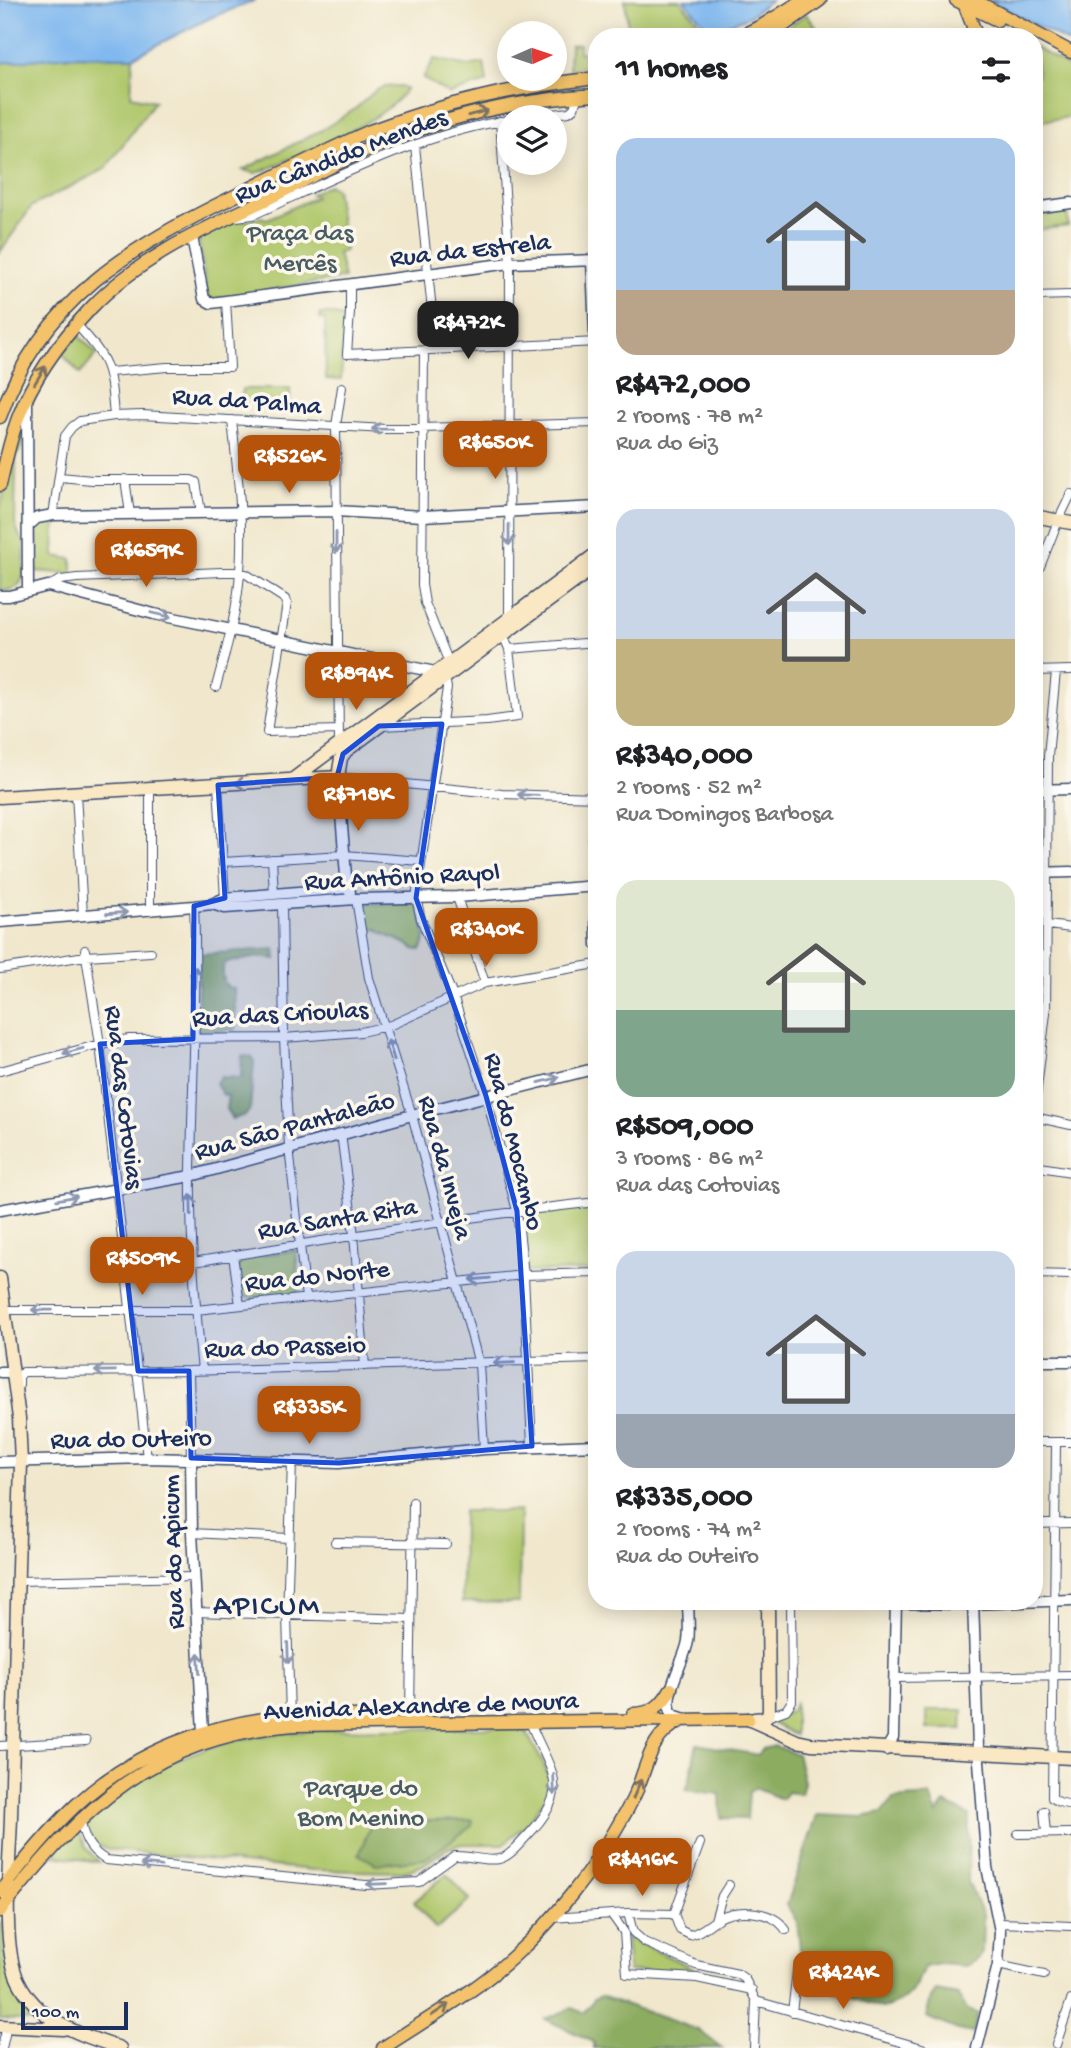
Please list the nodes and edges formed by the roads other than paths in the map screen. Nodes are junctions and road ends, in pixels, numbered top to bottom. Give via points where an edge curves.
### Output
1 (803, 0) edge
2 (820, 0) edge
3 (968, 4) edge
4 (757, 28) edge
5 (780, 28) edge
6 (973, 28) edge
7 (1012, 28) edge
8 (1027, 28) edge
9 (1043, 37) edge
10 (1043, 45) edge
11 (1071, 52) edge
12 (1071, 59) edge
13 (588, 79) edge
14 (588, 95) edge
15 (575, 97) junction
16 (567, 112) edge
17 (497, 123) edge
18 (415, 146) junction
19 (335, 172) junction
20 (507, 175) edge
21 (239, 194) junction
22 (1071, 204) edge
23 (214, 206) junction
24 (1043, 207) edge
25 (210, 228) junction
26 (188, 239) junction
27 (588, 261) edge
28 (510, 263) junction
29 (429, 272) junction
30 (350, 284) junction
31 (1071, 295) edge
32 (1043, 296) edge
33 (226, 301) junction
34 (76, 324) junction
35 (588, 342) edge
36 (511, 344) junction
37 (436, 349) junction
38 (424, 350) junction
39 (110, 372) junction
40 (342, 387) dead end
41 (27, 396) junction
42 (114, 416) junction
43 (0, 417) edge
44 (232, 420) junction
45 (588, 423) edge
46 (510, 425) junction
47 (336, 426) junction
48 (423, 428) junction
49 (60, 477) junction
50 (125, 479) junction
51 (0, 485) edge
52 (1071, 494) edge
53 (28, 504) junction
54 (588, 507) edge
55 (336, 510) junction
56 (241, 511) junction
57 (509, 511) junction
58 (201, 512) junction
59 (130, 514) junction
60 (53, 515) junction
61 (423, 516) junction
62 (1043, 518) edge
63 (1064, 522) edge
64 (28, 526) junction
65 (588, 560) edge
66 (1043, 564) edge
67 (240, 572) junction
68 (588, 572) edge
69 (48, 586) junction
70 (28, 592) junction
71 (0, 596) edge
72 (509, 618) junction
73 (232, 630) junction
74 (503, 635) junction
75 (282, 641) junction
76 (588, 643) edge
77 (509, 649) junction
78 (336, 653) junction
79 (1071, 670) edge
80 (444, 671) junction
81 (1043, 671) edge
82 (1056, 671) junction
83 (216, 687) dead end
84 (442, 724) junction
85 (366, 725) junction
86 (379, 726) junction
87 (339, 730) junction
88 (339, 744) junction
89 (338, 776) junction
90 (293, 779) junction
91 (218, 785) junction
92 (150, 788) junction
93 (433, 788) junction
94 (1071, 789) edge
95 (1043, 790) edge
96 (1049, 790) junction
97 (76, 793) junction
98 (588, 797) edge
99 (2, 798) edge
100 (344, 855) junction
101 (272, 859) junction
102 (421, 861) junction
103 (223, 862) junction
104 (1071, 872) edge
105 (1043, 873) edge
106 (1048, 873) junction
107 (588, 887) edge
108 (347, 888) junction
109 (274, 894) junction
110 (457, 897) junction
111 (225, 898) junction
112 (416, 898) junction
113 (356, 900) junction
114 (212, 904) junction
115 (282, 904) junction
116 (194, 906) junction
117 (150, 911) junction
118 (83, 915) junction
119 (0, 922) edge
120 (1048, 925) junction
121 (1071, 928) edge
122 (151, 952) dead end
123 (86, 953) junction
124 (1043, 955) edge
125 (1047, 955) junction
126 (588, 966) edge
127 (0, 969) edge
128 (485, 983) junction
129 (453, 996) junction
130 (1043, 1018) edge
131 (384, 1027) junction
132 (284, 1038) junction
133 (193, 1039) junction
134 (100, 1044) junction
135 (588, 1070) edge
136 (0, 1071) edge
137 (486, 1096) junction
138 (412, 1115) junction
139 (1043, 1117) edge
140 (1071, 1125) edge
141 (341, 1133) junction
142 (289, 1148) junction
143 (1043, 1167) edge
144 (1071, 1172) edge
145 (191, 1176) junction
146 (117, 1189) junction
147 (588, 1203) edge
148 (0, 1210) edge
149 (517, 1211) junction
150 (442, 1222) junction
151 (354, 1235) junction
152 (301, 1243) junction
153 (233, 1255) junction
154 (192, 1262) junction
155 (127, 1273) junction
156 (588, 1273) edge
157 (1043, 1274) edge
158 (524, 1275) junction
159 (1071, 1275) edge
160 (0, 1278) edge
161 (456, 1282) junction
162 (359, 1292) junction
163 (306, 1298) junction
164 (240, 1305) junction
165 (2, 1310) edge
166 (196, 1310) junction
167 (131, 1311) junction
168 (588, 1359) edge
169 (1043, 1361) edge
170 (1071, 1361) edge
171 (529, 1362) junction
172 (479, 1364) junction
173 (365, 1366) junction
174 (202, 1370) junction
175 (138, 1371) junction
176 (189, 1371) junction
177 (6, 1372) edge
178 (19, 1418) junction
179 (1043, 1442) edge
180 (1056, 1442) junction
181 (1071, 1442) edge
182 (588, 1445) edge
183 (532, 1446) junction
184 (484, 1449) junction
185 (147, 1458) junction
186 (191, 1458) junction
187 (22, 1461) junction
188 (0, 1462) edge
189 (292, 1462) junction
190 (413, 1502) dead end
191 (1071, 1523) edge
192 (1043, 1524) edge
193 (1056, 1524) junction
194 (191, 1533) junction
195 (289, 1538) junction
196 (335, 1542) dead end
197 (446, 1544) dead end
198 (412, 1545) junction
199 (194, 1577) junction
200 (18, 1581) junction
201 (1071, 1600) edge
202 (1043, 1601) edge
203 (1056, 1601) junction
204 (688, 1610) edge
205 (768, 1610) edge
206 (791, 1610) edge
207 (896, 1610) edge
208 (974, 1610) edge
209 (196, 1612) junction
210 (287, 1616) junction
211 (411, 1619) junction
212 (1071, 1675) edge
213 (1052, 1676) junction
214 (975, 1677) junction
215 (895, 1678) junction
216 (671, 1689) junction
217 (410, 1715) junction
218 (290, 1716) junction
219 (764, 1718) junction
220 (685, 1719) junction
221 (748, 1719) junction
222 (530, 1722) junction
223 (233, 1730) junction
224 (203, 1731) junction
225 (86, 1741) dead end
226 (7, 1746) edge
227 (886, 1749) junction
228 (978, 1755) junction
229 (1052, 1758) junction
230 (1071, 1758) edge
231 (152, 1765) junction
232 (1071, 1805) edge
233 (1044, 1811) dead end
234 (81, 1817) junction
235 (1018, 1833) dead end
236 (1046, 1833) junction
237 (1071, 1833) edge
238 (700, 1843) dead end
239 (26, 1878) junction
240 (10, 1879) junction
241 (729, 1885) dead end
242 (5, 1895) edge
243 (0, 1911) edge
244 (628, 1913) junction
245 (674, 1914) junction
246 (612, 1915) junction
247 (551, 1918) junction
248 (715, 1920) junction
249 (1000, 1923) junction
250 (1071, 1926) edge
251 (786, 1930) dead end
252 (998, 1965) junction
253 (701, 1967) junction
254 (797, 1971) dead end
255 (1044, 1975) dead end
256 (697, 1978) junction
257 (752, 1990) junction
258 (755, 2001) junction
259 (1070, 2005) edge
260 (792, 2012) junction
261 (4, 2026) edge
262 (68, 2030) junction
263 (1056, 2045) dead end
264 (2, 2048) edge
265 (120, 2048) edge
266 (383, 2048) edge
267 (754, 2048) edge
268 (922, 2048) edge
269 (977, 2048) edge

1 - 4 main road
2 - 5 main road
3 - 6 main road
3 - 7 main road
3 - 8 main road via 992,9
9 - 11 main road
10 - 12 main road
13 - 21 main road via 476,96 421,112 370,131
14 - 15 main road
15 - 16 street via 574,107
19 -> 15 main road via 386,141 442,122 513,105
17 - 18 street, Rua Cândido Mendes
18 - 19 street, Rua Cândido Mendes
18 - 29 street
19 - 25 main road
20 - 28 street
21 - 23 main road
21 - 25 main road via 239,207
22 - 24 street
23 - 26 main road via 181,228 178,235
23 - 43 main road via 138,247 74,298 35,346
25 - 26 main road
26 - 33 street via 204,299
26 - 34 main road via 113,287
27 - 28 street, Rua da Estrela
28 - 29 street, Rua da Estrela
28 - 36 street
29 - 30 street, Rua da Estrela
29 - 37 street
30 - 33 street, Rua da Estrela
30 - 38 street via 347,354
31 - 32 street
33 - 39 street via 230,367
34 - 39 street via 99,350
41 -> 34 main road
35 - 36 street
36 - 37 street
36 - 46 street
37 - 38 street
38 - 48 street
39 - 42 street
40 - 47 street
41 - 51 main road
41 - 53 street
42 - 44 street, Rua da Palma
42 - 49 street, Rua da Palma via 80,421 69,430
44 - 47 street, Rua da Palma
44 - 56 street
45 - 46 street, Rua da Palma
46 - 48 street, Rua da Palma
46 - 57 street
48 -> 47 street, Rua da Palma
47 - 55 street
48 - 61 street
49 - 50 street
49 - 60 street, Rua da Palma
50 - 58 street via 193,480
50 - 59 street
52 - 63 street
53 - 60 street
53 - 64 street
54 - 57 street
55 - 56 street
55 - 61 street
55 -> 78 street
56 - 58 street
56 - 67 street
57 - 61 street
57 -> 72 street
58 - 59 street
59 - 60 street
60 - 64 street via 37,518
61 - 80 street via 423,594
62 - 63 main road
63 - 66 street
64 - 70 street
65 - 72 main road
67 - 69 street via 76,578
67 - 73 street
67 - 75 street via 286,600
68 - 74 main road
69 - 70 street
69 -> 73 street
70 - 71 street
72 - 80 main road
73 - 75 street
73 - 83 street
74 - 77 street
74 - 80 main road
75 - 78 street
75 - 87 street via 267,732
76 - 77 street
77 - 84 street via 518,715 514,719
78 - 80 street
78 - 87 street
79 - 82 street
80 - 84 street via 447,688
80 - 85 main road
80 - 86 main road
81 - 82 street
82 - 96 street via 1049,730
84 - 86 street
84 - 93 street
85 - 86 street
85 - 88 main road
86 - 89 main road via 343,754
87 - 88 street
88 - 90 main road
89 - 90 main road
89 - 93 street
89 - 100 street
90 -> 91 main road
91 - 92 main road
91 - 103 street
92 - 97 main road
92 - 117 street
98 -> 93 street
93 - 102 street
94 - 96 street
95 - 96 street
96 - 106 street
97 - 99 main road
97 - 118 street
100 - 101 street
100 - 102 street
100 - 108 street
101 - 103 street
101 - 109 street
102 - 112 street
103 - 111 street
104 - 106 street
105 - 106 street
106 - 120 street
107 - 110 street, Rua Antônio Rayol
108 - 109 street, Rua Antônio Rayol
108 - 113 street
109 - 111 street, Rua Antônio Rayol
110 - 112 street, Rua Antônio Rayol
110 - 128 street
111 - 114 street, Rua Antônio Rayol
112 - 113 street, Rua Antônio Rayol
112 - 129 street, Rua do Mocambo
113 - 115 street, Rua Antônio Rayol
113 - 131 street, Rua da Inveja via 369,978
114 - 115 street, Rua Antônio Rayol via 225,908
114 - 116 street, Rua Antônio Rayol
115 - 132 street
116 - 117 street, Rua Antônio Rayol
133 -> 116 street
118 -> 117 street, Rua Antônio Rayol
118 - 119 street, Rua Antônio Rayol
120 - 121 street
120 - 125 street
122 - 123 street
123 - 127 street
123 - 134 street, Rua das Cotovias
124 - 125 street
125 - 130 street
126 - 128 street, Rua das Crioulas
128 - 129 street, Rua das Crioulas
129 - 131 street, Rua das Crioulas
129 - 137 street, Rua do Mocambo
131 - 132 street, Rua das Crioulas
138 -> 131 street, Rua da Inveja
132 - 133 street, Rua das Crioulas
132 - 142 street
133 - 134 street, Rua das Crioulas
133 - 145 street
134 -> 136 street, Rua das Crioulas
134 - 146 street, Rua das Cotovias
137 -> 135 street, Rua São Pantaleão
137 - 138 street, Rua São Pantaleão
137 - 149 street, Rua do Mocambo
138 - 141 street, Rua São Pantaleão
138 - 150 street, Rua da Inveja
139 - 140 street
141 - 142 street, Rua São Pantaleão
141 - 151 street
142 - 145 street, Rua São Pantaleão
142 - 152 street
143 - 144 street
145 - 146 street, Rua São Pantaleão
154 -> 145 street
148 -> 146 street, Rua São Pantaleão
146 - 155 street, Rua das Cotovias
147 - 149 street, Rua Santa Rita
149 - 150 street, Rua Santa Rita
149 - 158 street, Rua do Mocambo
150 - 151 street, Rua Santa Rita
150 - 161 street, Rua da Inveja
151 - 152 street, Rua Santa Rita
151 - 162 street
152 - 153 street, Rua Santa Rita
152 - 163 street
153 - 154 street, Rua Santa Rita
153 - 164 street
154 - 155 street, Rua Santa Rita
154 - 166 street
155 - 167 street, Rua das Cotovias
156 - 158 street, Rua do Norte
157 - 159 street
158 -> 161 street, Rua do Norte
158 - 171 street, Rua do Mocambo
160 - 165 main road
161 - 162 street, Rua do Norte
161 - 172 street, Rua da Inveja
162 - 163 street, Rua do Norte
162 - 173 street
163 - 164 street, Rua do Norte
164 - 166 street, Rua do Norte
167 -> 165 street, Rua do Norte
165 - 177 main road
166 - 167 street, Rua do Norte
166 - 174 street
167 - 175 street, Rua das Cotovias
168 - 171 street, Rua do Passeio
169 - 170 street
171 -> 172 street, Rua do Passeio
171 - 183 street, Rua do Mocambo
172 - 173 street, Rua do Passeio
172 - 184 street, Rua da Inveja
173 - 174 street, Rua do Passeio
174 - 176 street, Rua do Passeio
175 - 176 street, Rua do Passeio
175 -> 178 street, Rua do Passeio via 21,1373
175 - 185 street, Rua das Cotovias
176 - 186 street, Rua do Apicum
177 - 178 main road
178 - 187 main road
179 - 180 street
180 - 181 street
180 - 193 street
182 - 183 street, Rua do Outeiro
183 - 184 street, Rua do Outeiro
184 -> 189 street, Rua do Outeiro via 358,1462
185 - 186 street, Rua do Outeiro
185 - 187 street, Rua do Outeiro
186 - 189 street, Rua do Outeiro
186 - 194 street, Rua do Apicum
187 - 188 street, Rua do Outeiro
187 - 200 main road
189 - 195 street
190 - 198 street
191 - 193 street
192 - 193 street
193 - 203 street
194 - 195 street
194 - 199 street, Rua do Apicum
195 - 210 street
196 - 198 street
197 - 198 street
198 - 211 street
199 - 200 street
199 - 209 street, Rua do Apicum
200 - 226 main road
201 - 203 street
202 - 203 street
203 - 213 street
204 - 216 street via 688,1643
205 - 219 main road via 769,1710
206 - 219 street via 791,1704 784,1712
207 - 215 street
208 - 214 street
209 - 210 street
224 -> 209 street, Rua do Apicum
210 - 211 street
210 -> 218 street
211 - 217 street
212 - 213 street
213 - 214 street
213 - 229 street
214 - 215 street
214 - 228 street
215 - 227 street via 893,1738
216 - 217 main road, Avenida Alexandre de Moura via 656,1708 641,1714
216 - 220 street via 670,1711
217 - 218 main road, Avenida Alexandre de Moura
218 - 223 main road, Avenida Alexandre de Moura
219 - 221 main road
220 - 221 main road, Avenida Alexandre de Moura
220 - 222 main road, Avenida Alexandre de Moura
247 -> 220 main road via 620,1824 655,1742
221 - 227 main road via 800,1742
222 - 223 main road, Avenida Alexandre de Moura
222 -> 234 street via 556,1784 554,1798 536,1826 504,1858 455,1856 425,1879 412,1883 366,1885 106,1860 92,1850
223 - 224 main road, Avenida Alexandre de Moura
223 - 231 main road, Avenida Alexandre de Moura
224 - 231 main road via 201,1740
224 - 240 main road, Avenida Alexandre de Moura via 139,1760 106,1781 62,1819
225 - 226 street
226 - 240 main road
227 - 228 main road
228 - 229 main road
228 - 249 street via 988,1875
229 - 230 main road
229 - 232 street via 1052,1798
231 - 234 main road, Avenida Alexandre de Moura
233 - 236 street
234 - 239 main road, Avenida Alexandre de Moura
235 - 236 street
236 - 237 street
238 - 245 street
239 - 240 main road
239 - 242 main road, Avenida Alexandre de Moura
240 - 242 main road
241 - 248 street
242 - 243 main road, Avenida Alexandre de Moura
242 - 262 main road via 10,1951 19,1982 50,2020
244 - 245 street
244 - 246 street
244 - 253 street via 638,1938
245 - 248 street via 680,1930 690,1935
246 - 247 street
246 - 256 street via 624,1932 627,1974
266 -> 247 main road via 480,1983
248 - 251 street via 753,1913 774,1918
249 - 250 street
249 - 252 street
252 - 255 street
252 - 269 street
253 - 256 street
253 - 257 street via 738,1974
254 - 260 street
256 - 257 street
257 - 258 street
258 - 260 street
258 - 267 street
259 - 263 street
260 - 268 street
261 - 262 main road
261 - 264 street
262 - 265 main road

